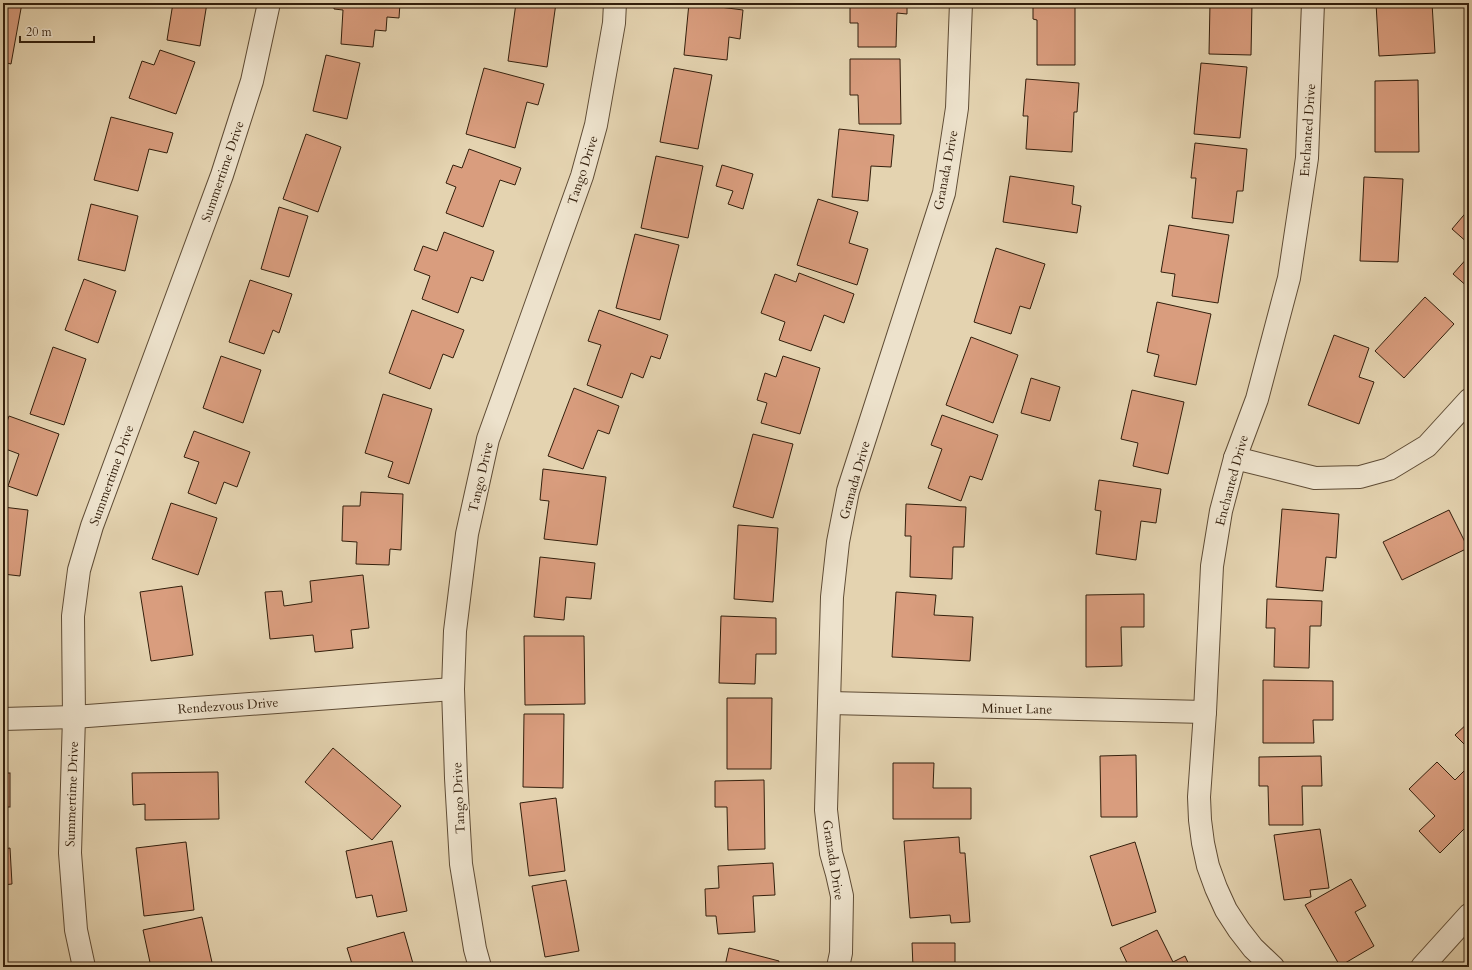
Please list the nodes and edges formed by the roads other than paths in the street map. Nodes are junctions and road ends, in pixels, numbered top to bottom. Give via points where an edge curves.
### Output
1 (269, 3) edge
2 (615, 3) edge
3 (961, 3) edge
4 (1313, 3) edge
5 (1469, 400) edge
6 (1235, 458) junction
7 (453, 689) junction
8 (830, 703) junction
9 (1205, 712) junction
10 (74, 717) junction
11 (3, 719) edge
12 (1469, 915) edge
13 (84, 967) edge
14 (480, 967) edge
15 (838, 967) edge
16 (1273, 967) edge
17 (1422, 967) edge

1 - 10 street, Summertime Drive via 252,81 222,175 94,518 80,570 73,616
2 - 7 street, Tango Drive via 614,23 596,125 584,168 488,439 467,534 455,631
3 - 8 street, Granada Drive via 956,108 944,193 848,491 838,542 832,597
4 - 6 street, Enchanted Drive via 1307,158 1289,278 1257,399
5 - 6 street via 1427,446 1389,469 1360,477 1315,478
6 - 9 street, Enchanted Drive via 1220,511 1212,566
7 - 10 street, Rendezvous Drive
7 - 14 street, Tango Drive via 461,864
8 - 9 street, Minuet Lane
8 - 15 street, Granada Drive via 826,810 831,853 842,896 841,953
9 - 16 street, Enchanted Drive via 1199,796 1200,820 1208,866 1226,910 1253,948
10 - 11 street, Rendezvous Drive
10 - 13 street, Summertime Drive via 70,853 76,930
12 - 17 street

